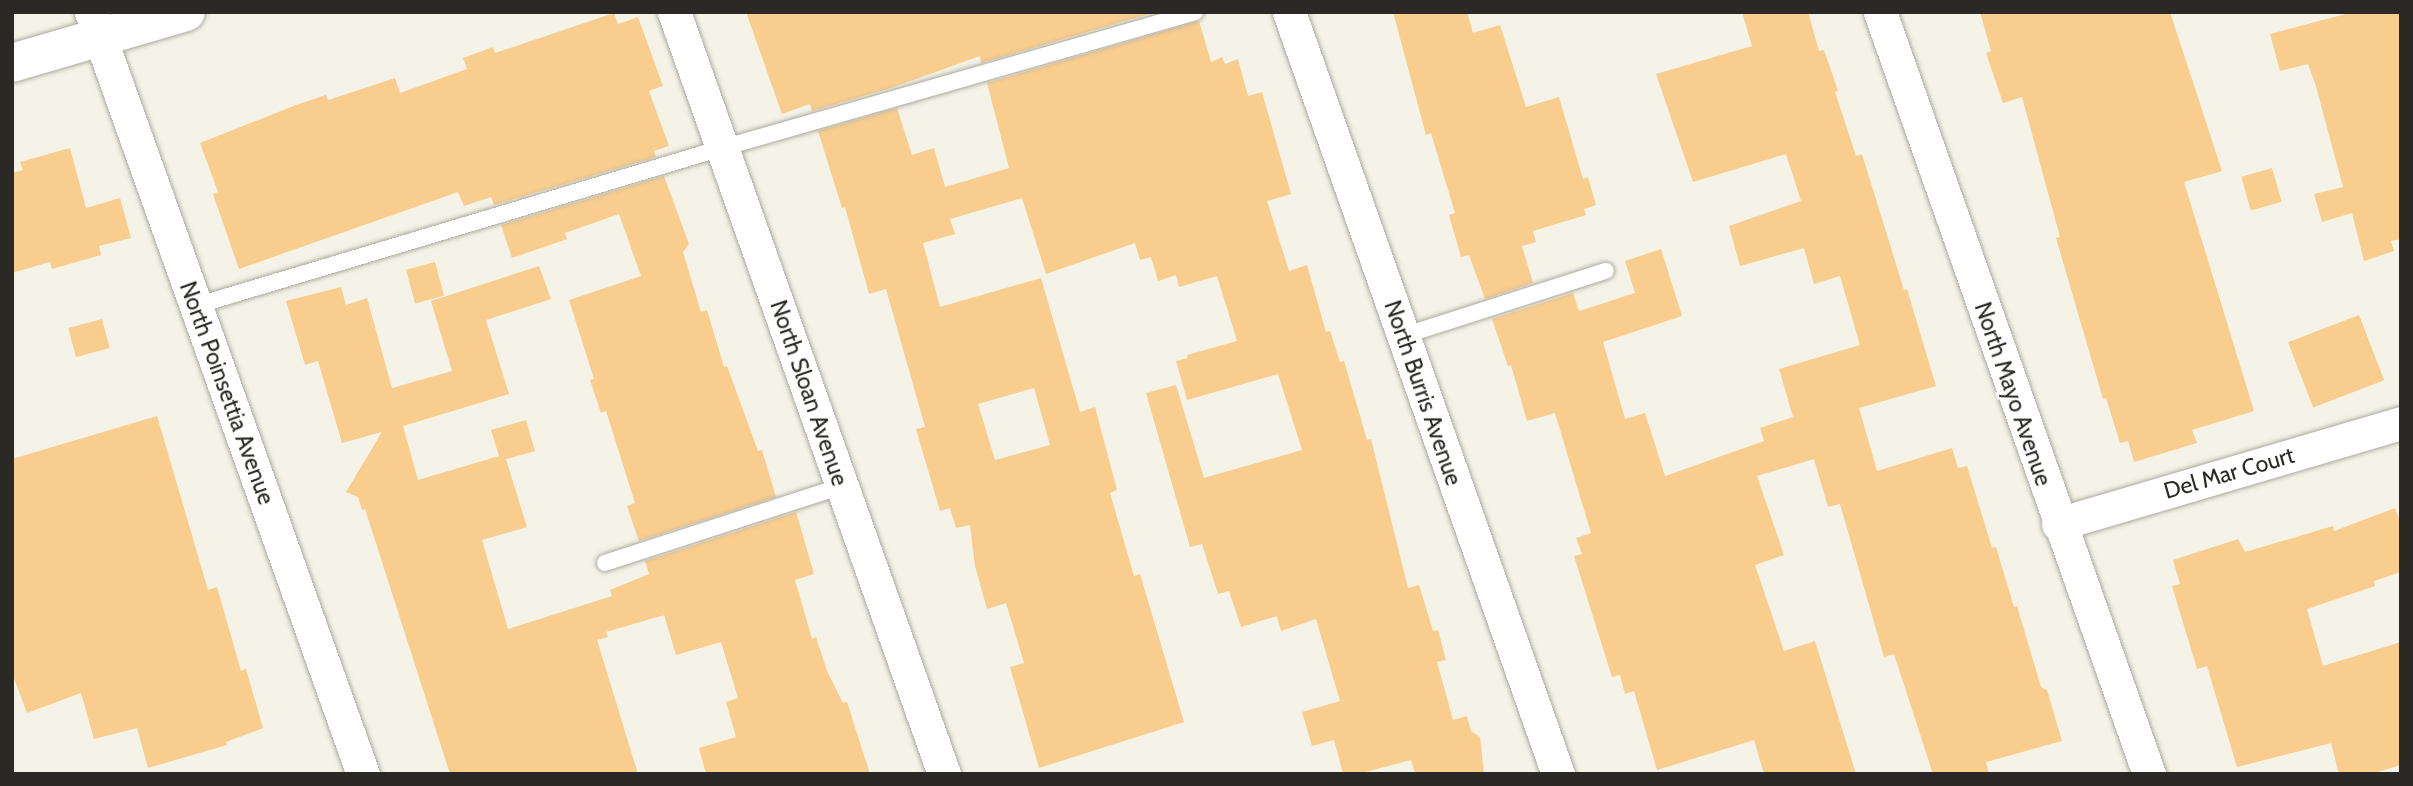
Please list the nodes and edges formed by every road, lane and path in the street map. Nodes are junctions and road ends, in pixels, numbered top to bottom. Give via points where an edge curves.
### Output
1 (186, 12) edge
2 (674, 12) edge
3 (1195, 12) edge
4 (1290, 12) edge
5 (1880, 12) edge
6 (95, 24) edge
7 (12, 63) edge
8 (722, 148) junction
9 (1606, 271) dead end
10 (195, 306) junction
11 (1403, 336) junction
12 (2401, 423) edge
13 (842, 486) junction
14 (2058, 524) junction
15 (605, 563) dead end
16 (363, 774) edge
17 (944, 774) edge
18 (1558, 774) edge
19 (2149, 774) edge

1 - 6 main road
2 - 8 street, North Sloan Avenue
3 - 8 lane
4 - 11 street, North Burris Avenue
5 - 14 street, North Mayo Avenue
6 - 7 main road
6 - 10 street, North Poinsettia Avenue
8 - 10 lane
8 - 13 street, North Sloan Avenue
9 - 11 lane
10 - 16 street, North Poinsettia Avenue
11 - 18 street, North Burris Avenue
12 - 14 street, Del Mar Court
13 - 15 lane
13 - 17 street, North Sloan Avenue
14 - 19 street, North Mayo Avenue

